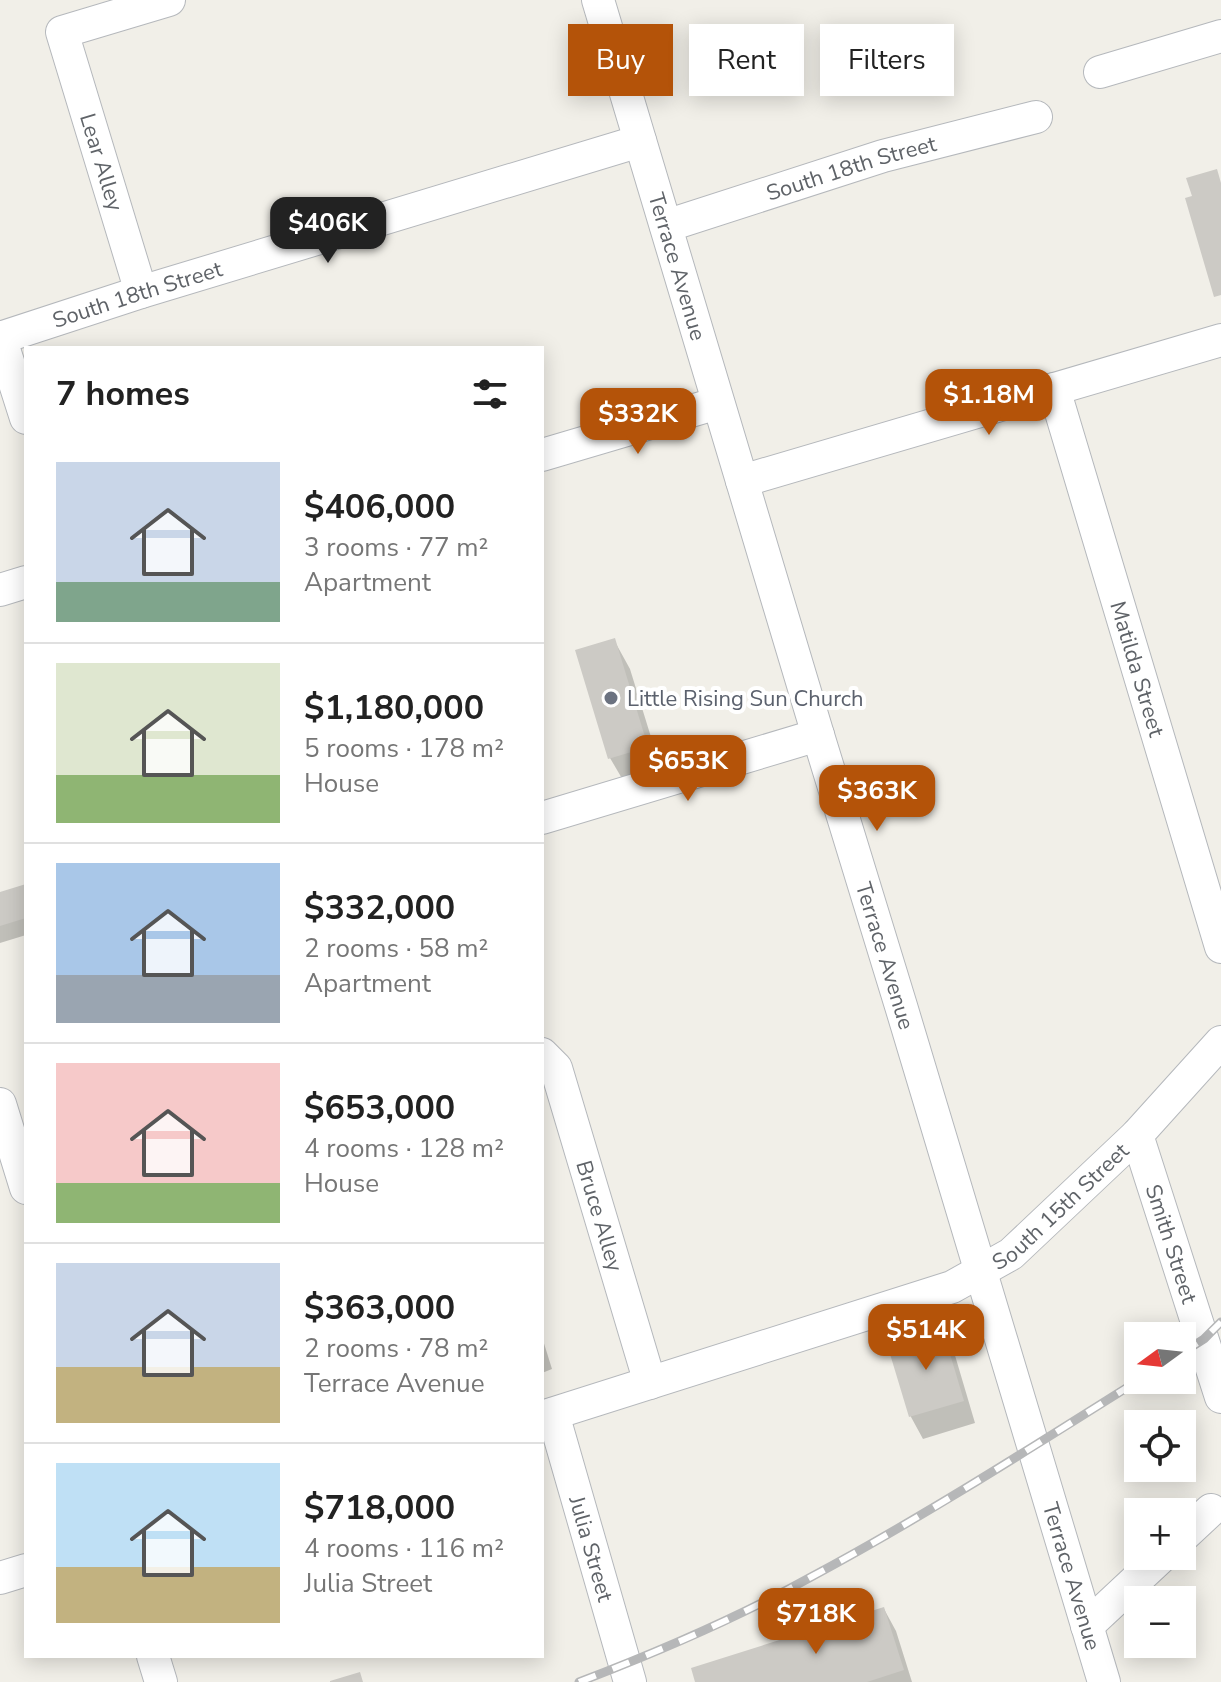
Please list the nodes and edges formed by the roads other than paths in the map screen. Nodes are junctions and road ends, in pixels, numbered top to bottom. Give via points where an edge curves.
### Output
1 (169, 0) edge
2 (598, 0) edge
3 (1221, 36) edge
4 (1100, 72) dead end
5 (1036, 117) dead end
6 (640, 141) junction
7 (666, 226) junction
8 (141, 292) junction
9 (0, 337) edge
10 (1221, 340) edge
11 (1054, 389) junction
12 (718, 403) junction
13 (24, 412) edge
14 (544, 454) edge
15 (742, 481) junction
16 (24, 583) edge
17 (0, 590) edge
18 (818, 735) junction
19 (544, 817) edge
20 (1221, 947) edge
21 (1221, 1042) edge
22 (544, 1056) edge
23 (0, 1104) edge
24 (1137, 1135) junction
25 (24, 1182) edge
26 (980, 1271) junction
27 (650, 1383) junction
28 (1221, 1397) edge
29 (547, 1415) edge
30 (1211, 1510) dead end
31 (1196, 1524) edge
32 (1147, 1570) edge
33 (24, 1571) edge
34 (0, 1578) edge
35 (1087, 1626) junction
36 (154, 1658) edge
37 (161, 1682) edge
38 (630, 1682) edge
39 (1104, 1682) edge

1 - 8 street, Lear Alley via 62,32
2 - 6 street, Terrace Avenue
3 - 4 street
5 - 7 street, South 18th Street via 883,156
6 - 7 street, Terrace Avenue
6 - 8 street, South 18th Street
7 - 12 street, Terrace Avenue
8 - 9 street, South 18th Street
9 - 13 street
10 - 11 street
11 - 15 street
11 - 20 street, Matilda Street
12 - 14 street
12 - 15 street, Terrace Avenue
15 - 18 street, Terrace Avenue
16 - 17 street
18 - 19 street
18 - 26 street, Terrace Avenue
21 - 24 street, South 15th Street
22 - 27 street, Bruce Alley via 556,1068
23 - 25 street
24 - 26 street, South 15th Street via 1011,1254
24 - 28 street, Smith Street
26 - 27 street, South 15th Street via 952,1287
26 - 35 street, Terrace Avenue
27 - 29 street, South 15th Street
29 - 38 street, Julia Street
30 - 31 street
32 - 35 street
33 - 34 street
35 - 39 street, Terrace Avenue
36 - 37 street

